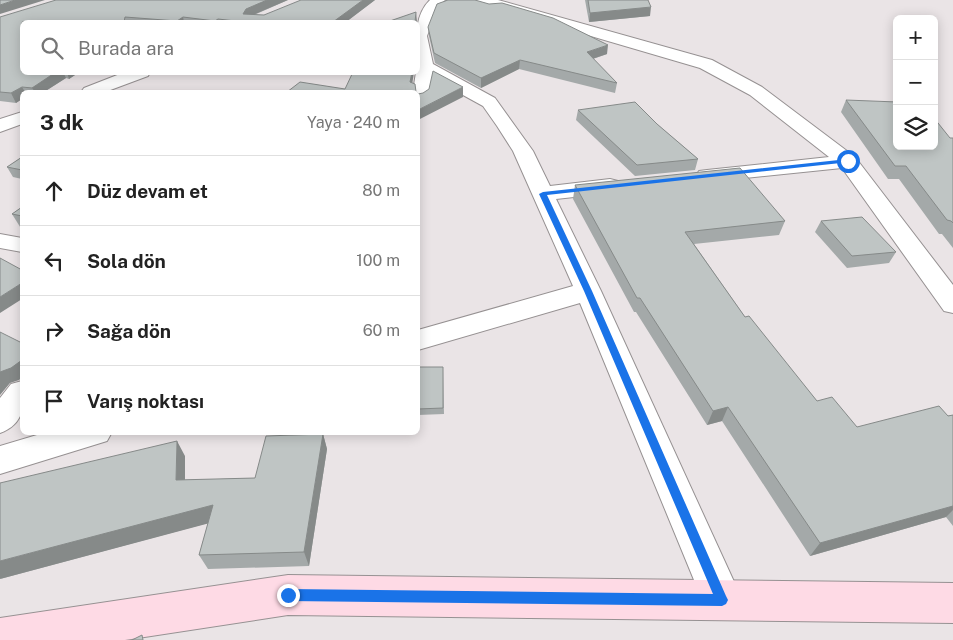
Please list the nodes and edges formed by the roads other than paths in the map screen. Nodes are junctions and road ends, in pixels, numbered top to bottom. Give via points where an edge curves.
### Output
1 (438, 0) edge
2 (483, 0) edge
3 (420, 33) edge
4 (420, 41) edge
5 (425, 67) junction
6 (134, 75) edge
7 (95, 90) edge
8 (420, 97) edge
9 (20, 119) edge
10 (0, 126) edge
11 (848, 161) junction
12 (690, 178) edge
13 (631, 184) edge
14 (543, 194) junction
15 (0, 241) edge
16 (20, 245) edge
17 (588, 291) junction
18 (953, 304) edge
19 (420, 339) edge
20 (20, 396) edge
21 (0, 420) edge
22 (86, 435) edge
23 (0, 460) edge
24 (722, 600) junction
25 (953, 603) edge
26 (0, 639) edge

1 - 3 street via 430,8
2 - 11 street via 706,64 756,91
4 - 5 street
5 - 8 street
5 - 14 street via 489,102 523,151
6 - 7 street
9 - 10 street
11 - 12 street
11 - 18 street
13 - 14 street
14 - 17 street
15 - 16 street
17 - 19 street
17 - 24 street
20 - 21 street
22 - 23 street
24 - 25 main road
24 - 26 main road via 288,595

